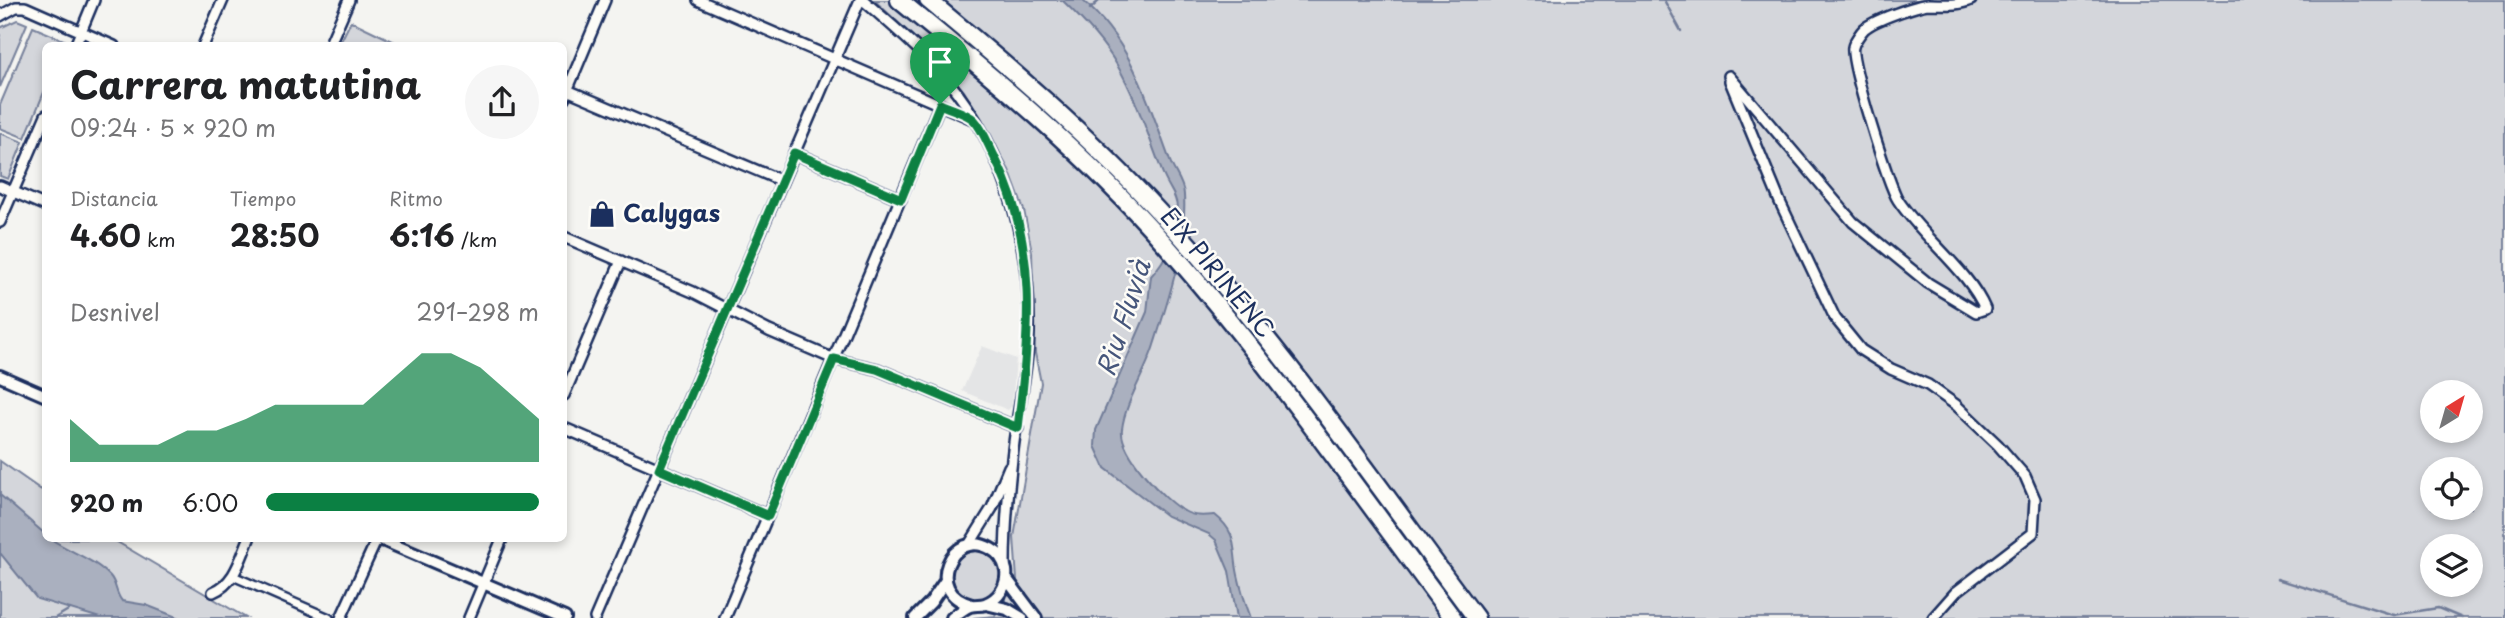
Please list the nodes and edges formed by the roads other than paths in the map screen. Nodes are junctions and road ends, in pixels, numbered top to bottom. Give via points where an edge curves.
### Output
1 (94, 0) edge
2 (223, 0) edge
3 (349, 0) edge
4 (605, 0) edge
5 (698, 0) edge
6 (862, 0) edge
7 (899, 0) edge
8 (929, 0) edge
9 (1971, 0) edge
10 (0, 16) edge
11 (80, 31) junction
12 (76, 42) edge
13 (105, 42) edge
14 (205, 42) edge
15 (331, 42) edge
16 (834, 59) junction
17 (567, 89) edge
18 (567, 95) edge
19 (940, 104) junction
20 (974, 119) junction
21 (42, 124) edge
22 (794, 153) junction
23 (782, 181) junction
24 (0, 186) edge
25 (13, 191) junction
26 (901, 199) junction
27 (42, 204) edge
28 (0, 222) edge
29 (567, 238) edge
30 (621, 261) junction
31 (727, 310) junction
32 (834, 359) junction
33 (0, 376) edge
34 (567, 388) edge
35 (42, 394) edge
36 (1018, 428) junction
37 (567, 429) edge
38 (1012, 462) junction
39 (659, 469) junction
40 (768, 516) junction
41 (248, 542) edge
42 (378, 542) edge
43 (386, 542) edge
44 (501, 542) edge
45 (969, 545) junction
46 (1005, 566) junction
47 (233, 576) junction
48 (1006, 578) junction
49 (946, 580) junction
50 (484, 583) junction
51 (213, 592) dead end
52 (986, 604) junction
53 (972, 605) junction
54 (329, 618) edge
55 (341, 618) edge
56 (469, 618) edge
57 (565, 618) edge
58 (595, 618) edge
59 (724, 618) edge
60 (915, 618) edge
61 (952, 618) edge
62 (1022, 618) edge
63 (1036, 618) edge
64 (1453, 618) edge
65 (1476, 618) edge
66 (1933, 618) edge

1 - 11 street
2 - 14 street
3 - 15 street
4 - 17 street
5 - 16 street
6 - 16 street
6 - 20 street via 935,66
7 - 64 highway, EIX PIRINENC via 1034,114 1164,243 1277,382
8 - 65 highway, EIX PIRINENC via 1044,98 1173,226 1294,374
9 - 66 street via 1902,11 1864,29 1852,48 1896,197 1971,286 1985,309 1976,312 1928,283 1853,222 1729,76 1780,202 1835,318 1861,349 1956,405 2025,476 2035,499 2033,533 1956,592
10 - 11 street via 25,7
11 - 12 street
11 - 13 street
16 - 19 street
16 - 22 street
18 - 23 street
19 - 20 street
19 - 26 street
20 - 36 street via 1003,174 1024,252 1028,334
21 - 25 street
22 - 23 street
22 - 26 street
23 - 31 street
24 - 25 street
25 - 27 street
25 - 28 street
26 - 32 street
29 - 30 street
30 - 31 street
30 - 34 street
31 - 32 street
31 - 39 street
32 - 36 street via 877,369
32 - 40 street
33 - 35 street
36 - 38 street
37 - 39 street
38 - 45 street
38 - 46 street
39 - 40 street
39 - 58 street
40 - 59 street
41 - 47 street
42 - 55 street
43 - 50 street
44 - 50 street
45 - 46 street via 991,549
45 - 49 street via 950,558
46 - 48 street
47 - 51 street
47 - 54 street
48 - 52 street via 1000,594
48 - 63 street
49 - 53 street via 957,599
49 - 60 street
50 - 56 street
50 - 57 street
52 - 53 street
52 - 62 street
53 - 61 street

